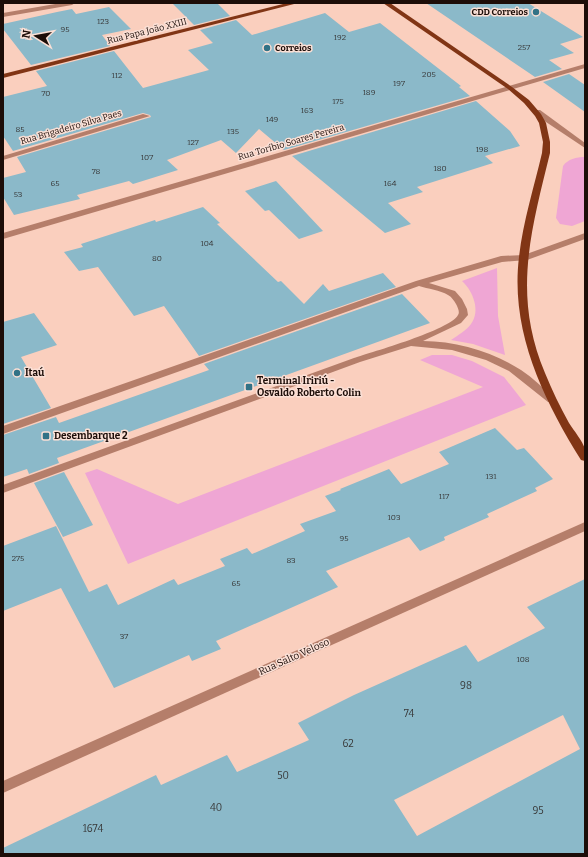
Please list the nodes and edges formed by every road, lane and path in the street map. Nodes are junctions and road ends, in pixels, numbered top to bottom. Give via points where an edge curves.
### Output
1 (72, 3) edge
2 (295, 3) edge
3 (386, 3) edge
4 (3, 15) edge
5 (585, 66) edge
6 (3, 76) edge
7 (510, 88) junction
8 (537, 112) junction
9 (146, 116) dead end
10 (585, 146) edge
11 (3, 158) edge
12 (3, 236) edge
13 (585, 236) edge
14 (524, 258) junction
15 (419, 283) junction
16 (408, 344) junction
17 (551, 400) junction
18 (3, 430) edge
19 (585, 457) edge
20 (3, 489) edge
21 (585, 526) edge
22 (3, 787) edge

1 - 4 street
2 - 6 main road, Rua Papa João XXIII
3 - 7 main road
5 - 7 street, Rua Toríbio Soares Pereira
7 - 8 main road
7 - 12 street, Rua Toríbio Soares Pereira
8 - 10 street
8 - 14 main road via 545,125 548,140
9 - 11 street, Rua Brigadeiro Silva Paes
13 - 14 street
14 - 15 street via 501,259
14 - 17 main road via 522,273 527,327
15 - 16 street via 452,293 458,299 463,315 446,328
15 - 18 street
16 - 17 street via 442,346 488,357 513,370
16 - 20 street
17 - 19 main road
21 - 22 street, Rua Salto Veloso

